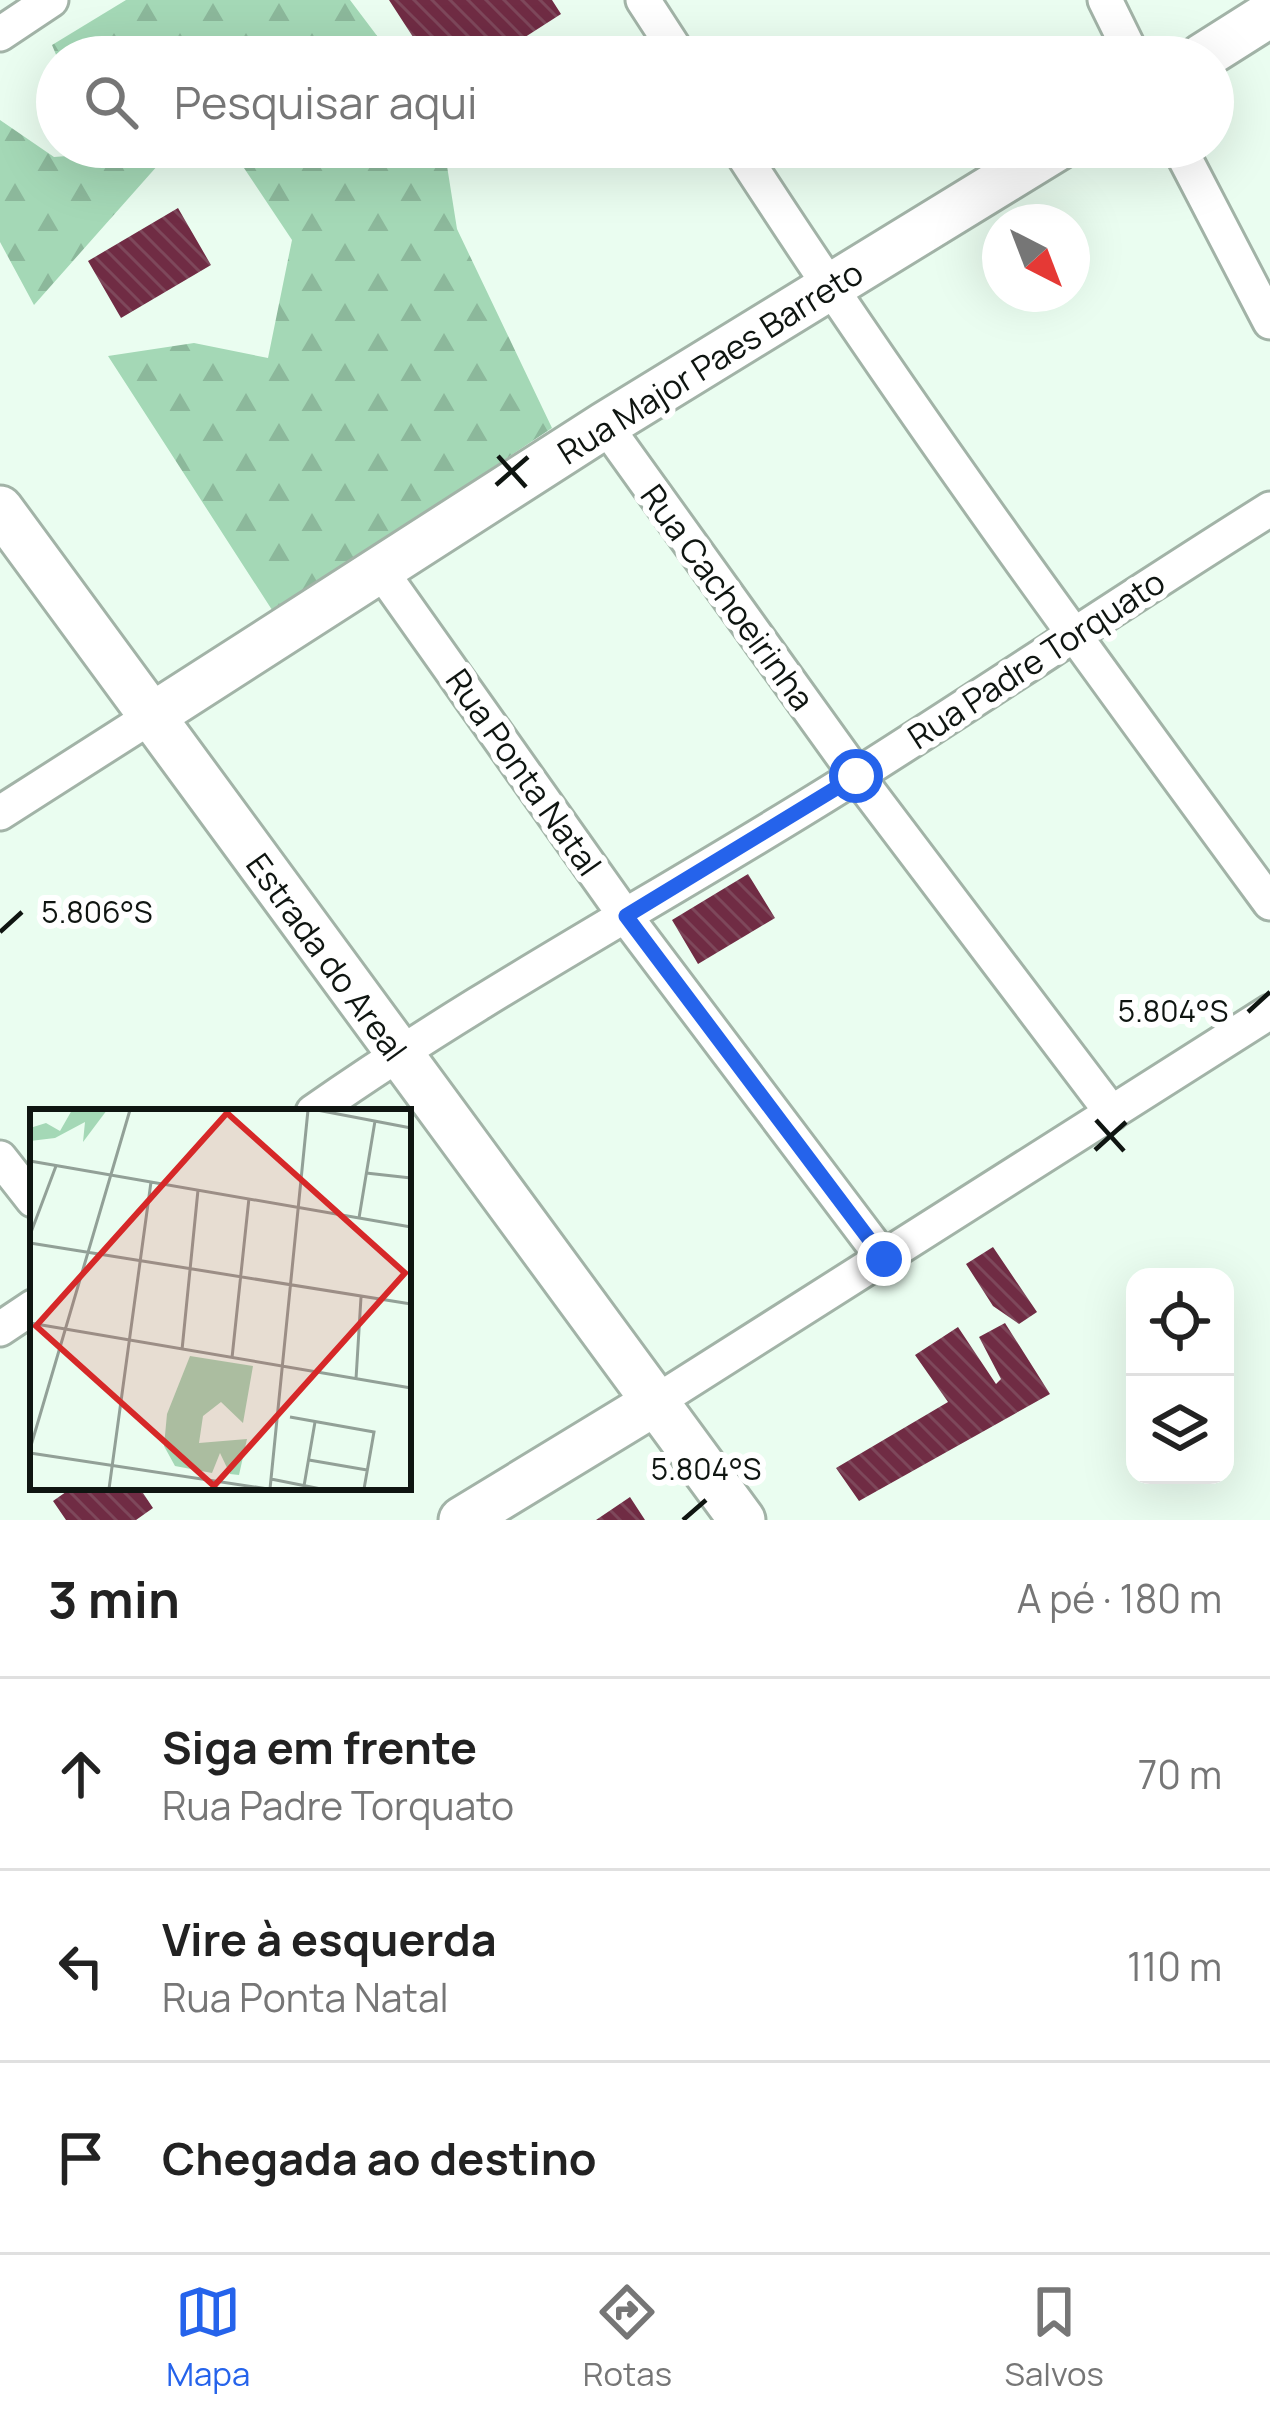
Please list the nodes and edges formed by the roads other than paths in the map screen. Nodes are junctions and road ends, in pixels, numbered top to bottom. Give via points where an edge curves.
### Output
1 (50, 0) edge
2 (644, 0) edge
3 (1105, 0) edge
4 (1270, 14) edge
5 (0, 34) edge
6 (667, 36) edge
7 (1123, 36) edge
8 (1234, 37) edge
9 (752, 168) edge
10 (1024, 168) edge
11 (1190, 168) edge
12 (829, 288) junction
13 (1270, 322) edge
14 (605, 425) junction
15 (0, 509) edge
16 (1270, 509) edge
17 (381, 571) junction
18 (1072, 633) junction
19 (152, 716) junction
20 (856, 776) junction
21 (0, 813) edge
22 (1270, 903) edge
23 (626, 916) junction
24 (1270, 1012) edge
25 (397, 1053) junction
26 (317, 1109) edge
27 (1112, 1113) junction
28 (0, 1158) edge
29 (30, 1196) edge
30 (884, 1259) junction
31 (30, 1309) edge
32 (0, 1329) edge
33 (654, 1402) junction
34 (462, 1520) edge
35 (742, 1520) edge

1 - 5 street
2 - 6 street
3 - 7 street
4 - 8 street
9 - 12 street
10 - 12 street, Rua Major Paes Barreto
11 - 13 street
12 - 14 street, Rua Major Paes Barreto
12 - 18 street
14 - 17 street, Rua Major Paes Barreto
14 - 20 street, Rua Cachoeirinha
15 - 19 street, Estrada do Areal
16 - 18 street, Rua Padre Torquato
17 - 19 street, Rua Major Paes Barreto
17 - 23 street, Rua Ponta Natal
18 - 20 street, Rua Padre Torquato
18 - 22 street
19 - 21 street, Rua Major Paes Barreto
19 - 25 street, Estrada do Areal
20 - 23 street, Rua Padre Torquato
20 - 27 street, Rua Cachoeirinha
23 - 25 street, Rua Padre Torquato
23 - 30 street, Rua Ponta Natal
24 - 27 street
25 - 26 street, Rua Padre Torquato
25 - 33 street, Estrada do Areal
27 - 30 street
28 - 29 street
30 - 33 street
31 - 32 street
33 - 34 street
33 - 35 street, Estrada do Areal

